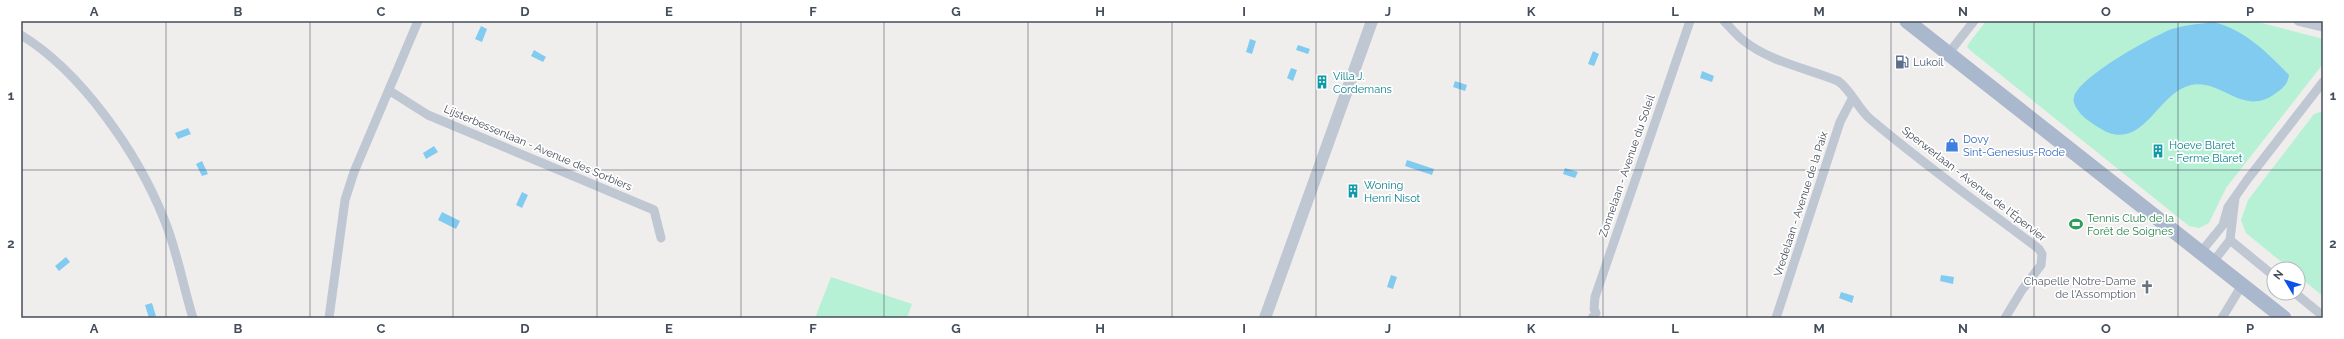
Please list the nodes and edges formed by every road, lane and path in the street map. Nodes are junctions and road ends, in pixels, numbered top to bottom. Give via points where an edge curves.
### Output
1 (418, 21) edge
2 (1372, 21) edge
3 (1690, 21) edge
4 (1724, 21) edge
5 (1907, 21) edge
6 (1974, 21) edge
7 (2298, 21) edge
8 (2323, 27) edge
9 (21, 36) edge
10 (1948, 54) junction
11 (2321, 88) edge
12 (390, 91) junction
13 (1852, 99) junction
14 (2235, 198) junction
15 (660, 238) dead end
16 (2230, 240) junction
17 (2201, 252) junction
18 (2213, 262) junction
19 (2266, 269) edge
20 (2242, 285) junction
21 (2305, 301) edge
22 (1596, 316) edge
23 (2323, 316) edge
24 (193, 318) edge
25 (328, 318) edge
26 (1265, 318) edge
27 (1776, 318) edge
28 (2005, 318) edge
29 (2222, 318) edge
30 (2284, 318) edge

1 - 12 street
2 - 26 street
3 - 22 street, Zonnelaan - Avenue du Soleil via 1595,298
4 - 13 street via 1760,52 1838,81 1844,85
5 - 10 main road
6 - 10 street
7 - 8 street
9 - 24 street via 49,56 79,85 107,118 139,166 165,220
10 - 17 main road
11 - 14 street
12 - 15 street, Lijsterbessenlaan - Avenue des Sorbiers via 428,115 654,210
12 - 25 street via 354,172 345,200
13 - 27 street, Vredelaan - Avenue de la Paix via 1840,122
13 - 28 street, Sperwerlaan - Avenue de l'Épervier via 1869,117 2042,254 2041,265
14 - 16 street
14 - 17 street via 2228,207 2223,225
16 - 18 street
16 - 19 street
17 - 18 main road
18 - 20 main road
20 - 29 street
20 - 30 main road
21 - 23 street

